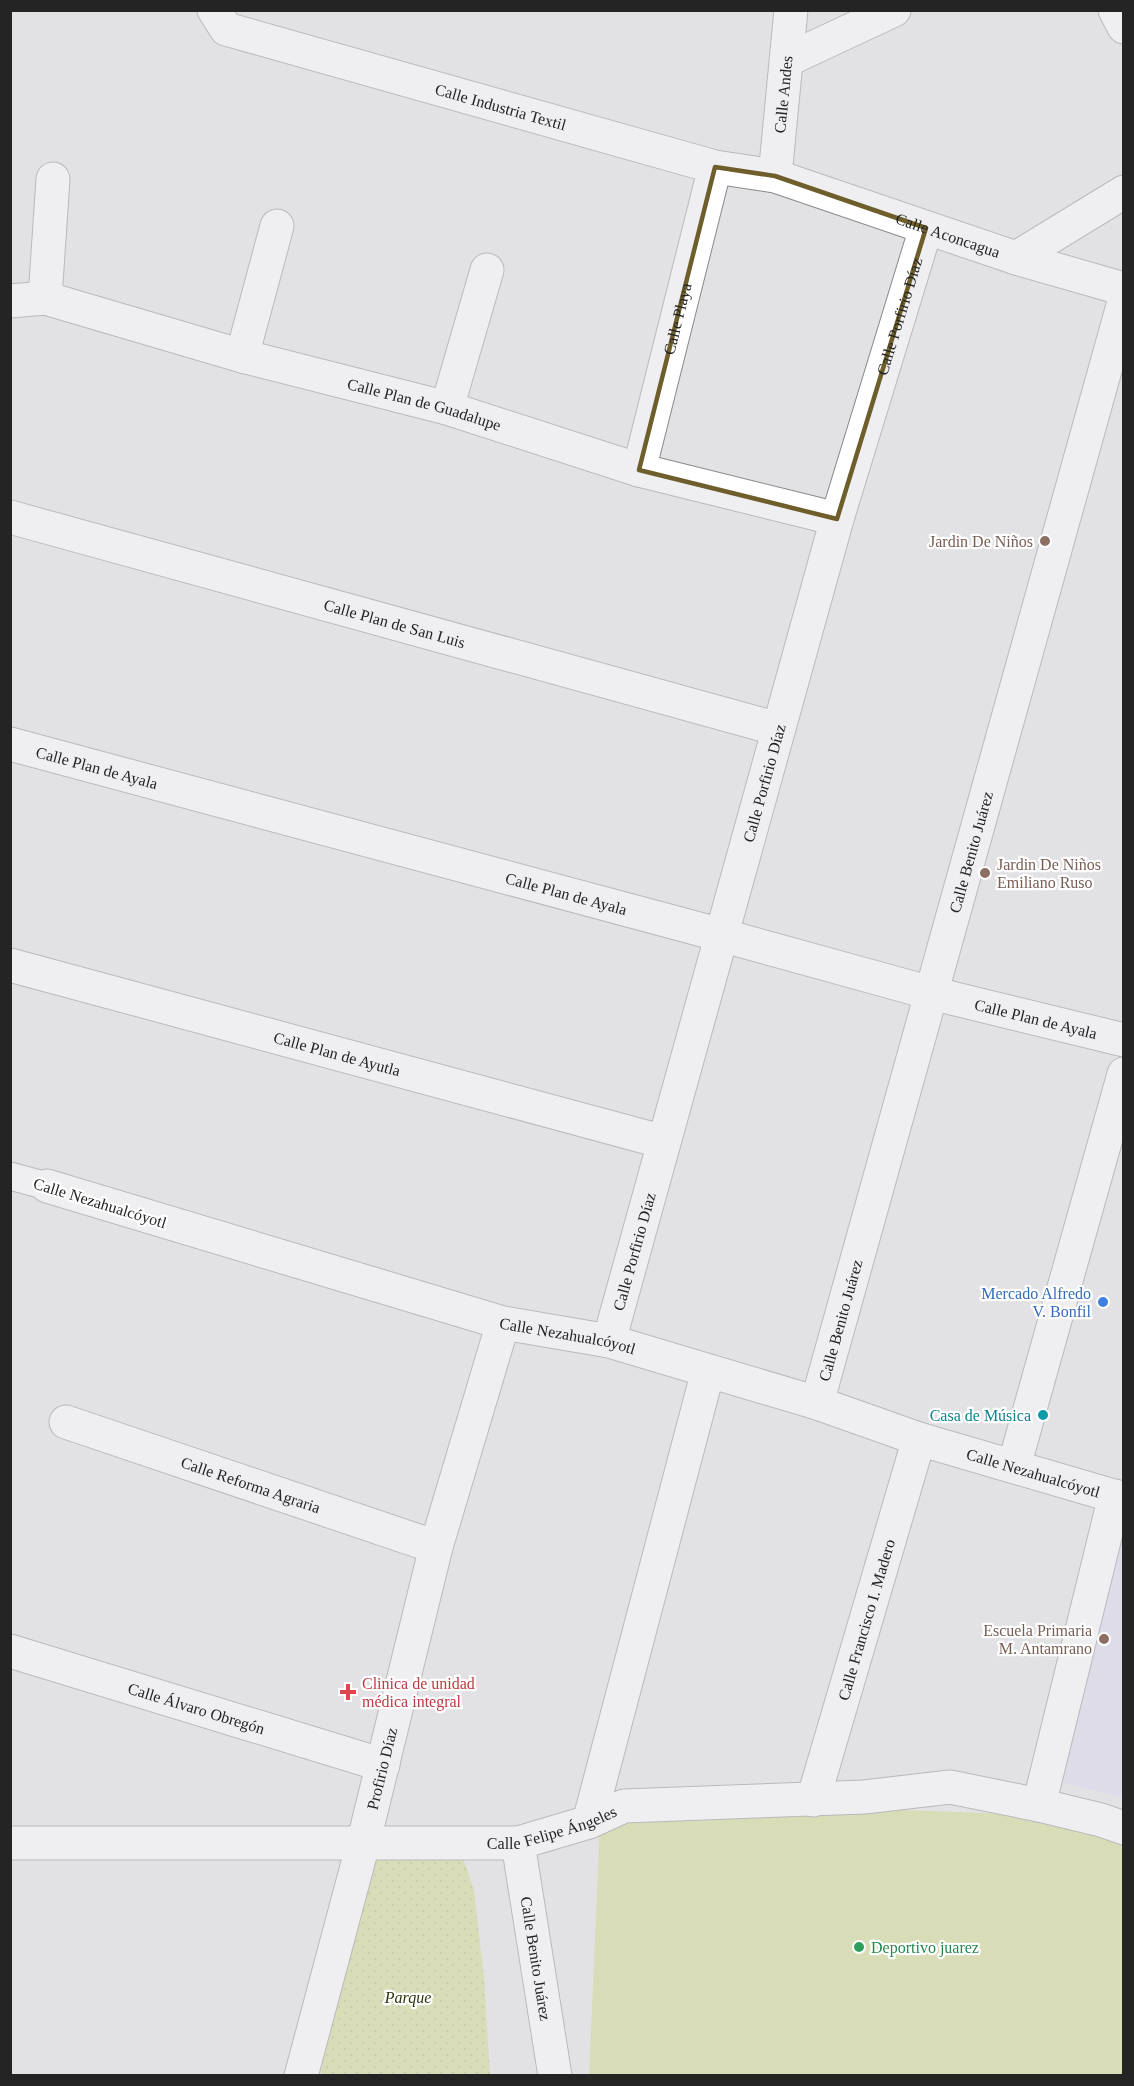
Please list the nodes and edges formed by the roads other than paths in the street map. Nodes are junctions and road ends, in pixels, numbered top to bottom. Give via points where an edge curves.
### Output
1 (791, 10) edge
2 (894, 10) edge
3 (1114, 10) edge
4 (220, 20) edge
5 (1124, 27) edge
6 (787, 60) junction
7 (715, 167) junction
8 (774, 176) junction
9 (53, 178) dead end
10 (1124, 192) edge
11 (277, 226) dead end
12 (926, 228) junction
13 (1016, 258) junction
14 (488, 270) dead end
15 (1124, 290) edge
16 (45, 298) junction
17 (10, 301) edge
18 (1124, 302) edge
19 (242, 356) junction
20 (447, 408) junction
21 (639, 470) junction
22 (10, 517) edge
23 (837, 519) junction
24 (778, 729) junction
25 (10, 744) edge
26 (721, 935) junction
27 (10, 965) edge
28 (931, 993) junction
29 (1124, 1040) edge
30 (1124, 1074) edge
31 (664, 1142) junction
32 (10, 1176) edge
33 (47, 1186) joint
34 (503, 1323) junction
35 (609, 1341) junction
36 (708, 1371) junction
37 (816, 1403) junction
38 (66, 1422) dead end
39 (919, 1439) junction
40 (1014, 1466) junction
41 (1119, 1497) edge
42 (436, 1547) junction
43 (10, 1651) edge
44 (383, 1765) junction
45 (813, 1800) junction
46 (1039, 1805) junction
47 (590, 1822) junction
48 (1124, 1828) edge
49 (10, 1843) edge
50 (518, 1843) junction
51 (363, 1844) junction
52 (301, 2076) edge
53 (555, 2076) edge

1 - 6 street, Calle Andes
2 - 6 street
3 - 5 street
4 - 7 street, Calle Industria Textil
6 - 8 street, Calle Andes
7 - 8 street, Calle Industria Textil
7 - 21 street, Calle Playa
8 - 12 street, Calle Aconcagua
9 - 16 street
10 - 13 street
11 - 19 street
12 - 13 street, Calle Aconcagua
12 - 23 street, Calle Porfirio Díaz
13 - 15 street, Calle Aconcagua
14 - 20 street
16 - 17 street, Calle Plan de Guadalupe
16 - 19 street, Calle Plan de Guadalupe
18 - 28 street, Calle Benito Juárez
19 - 20 street, Calle Plan de Guadalupe
20 - 21 street, Calle Plan de Guadalupe
21 - 23 street, Calle Plan de Guadalupe
22 - 24 street, Calle Plan de San Luis
23 - 24 street, Calle Porfirio Díaz
24 - 26 street, Calle Porfirio Díaz
25 - 26 street, Calle Plan de Ayala
26 - 28 street, Calle Plan de Ayala
26 - 31 street, Calle Porfirio Díaz
27 - 31 street, Calle Plan de Ayutla
28 - 29 street, Calle Plan de Ayala
28 - 37 street, Calle Benito Juárez
30 - 40 street
31 - 35 street, Calle Porfirio Díaz
32 - 33 street, Calle Nezahualcóyotl
33 - 34 street, Calle Nezahualcóyotl
34 - 35 street, Calle Nezahualcóyotl
34 - 42 street, Profirio Díaz
35 - 36 street, Calle Nezahualcóyotl
36 - 37 street, Calle Nezahualcóyotl
36 - 47 street
37 - 39 street, Calle Nezahualcóyotl
38 - 42 street, Calle Reforma Agraria
39 - 40 street, Calle Nezahualcóyotl
39 - 45 street, Calle Francisco I. Madero
40 - 41 street, Calle Nezahualcóyotl
41 - 46 street
42 - 44 street, Profirio Díaz
43 - 44 street, Calle Álvaro Obregón
44 - 51 street, Profirio Díaz
45 - 46 street, Calle Felipe Ángeles via 950,1787
45 - 47 street, Calle Felipe Ángeles via 624,1806
46 - 48 street, Calle Felipe Ángeles
47 - 50 street, Calle Felipe Ángeles
49 - 51 street, Calle Felipe Ángeles
50 - 51 street, Calle Felipe Ángeles
50 - 53 street, Calle Benito Juárez
51 - 52 street, Profirio Díaz

